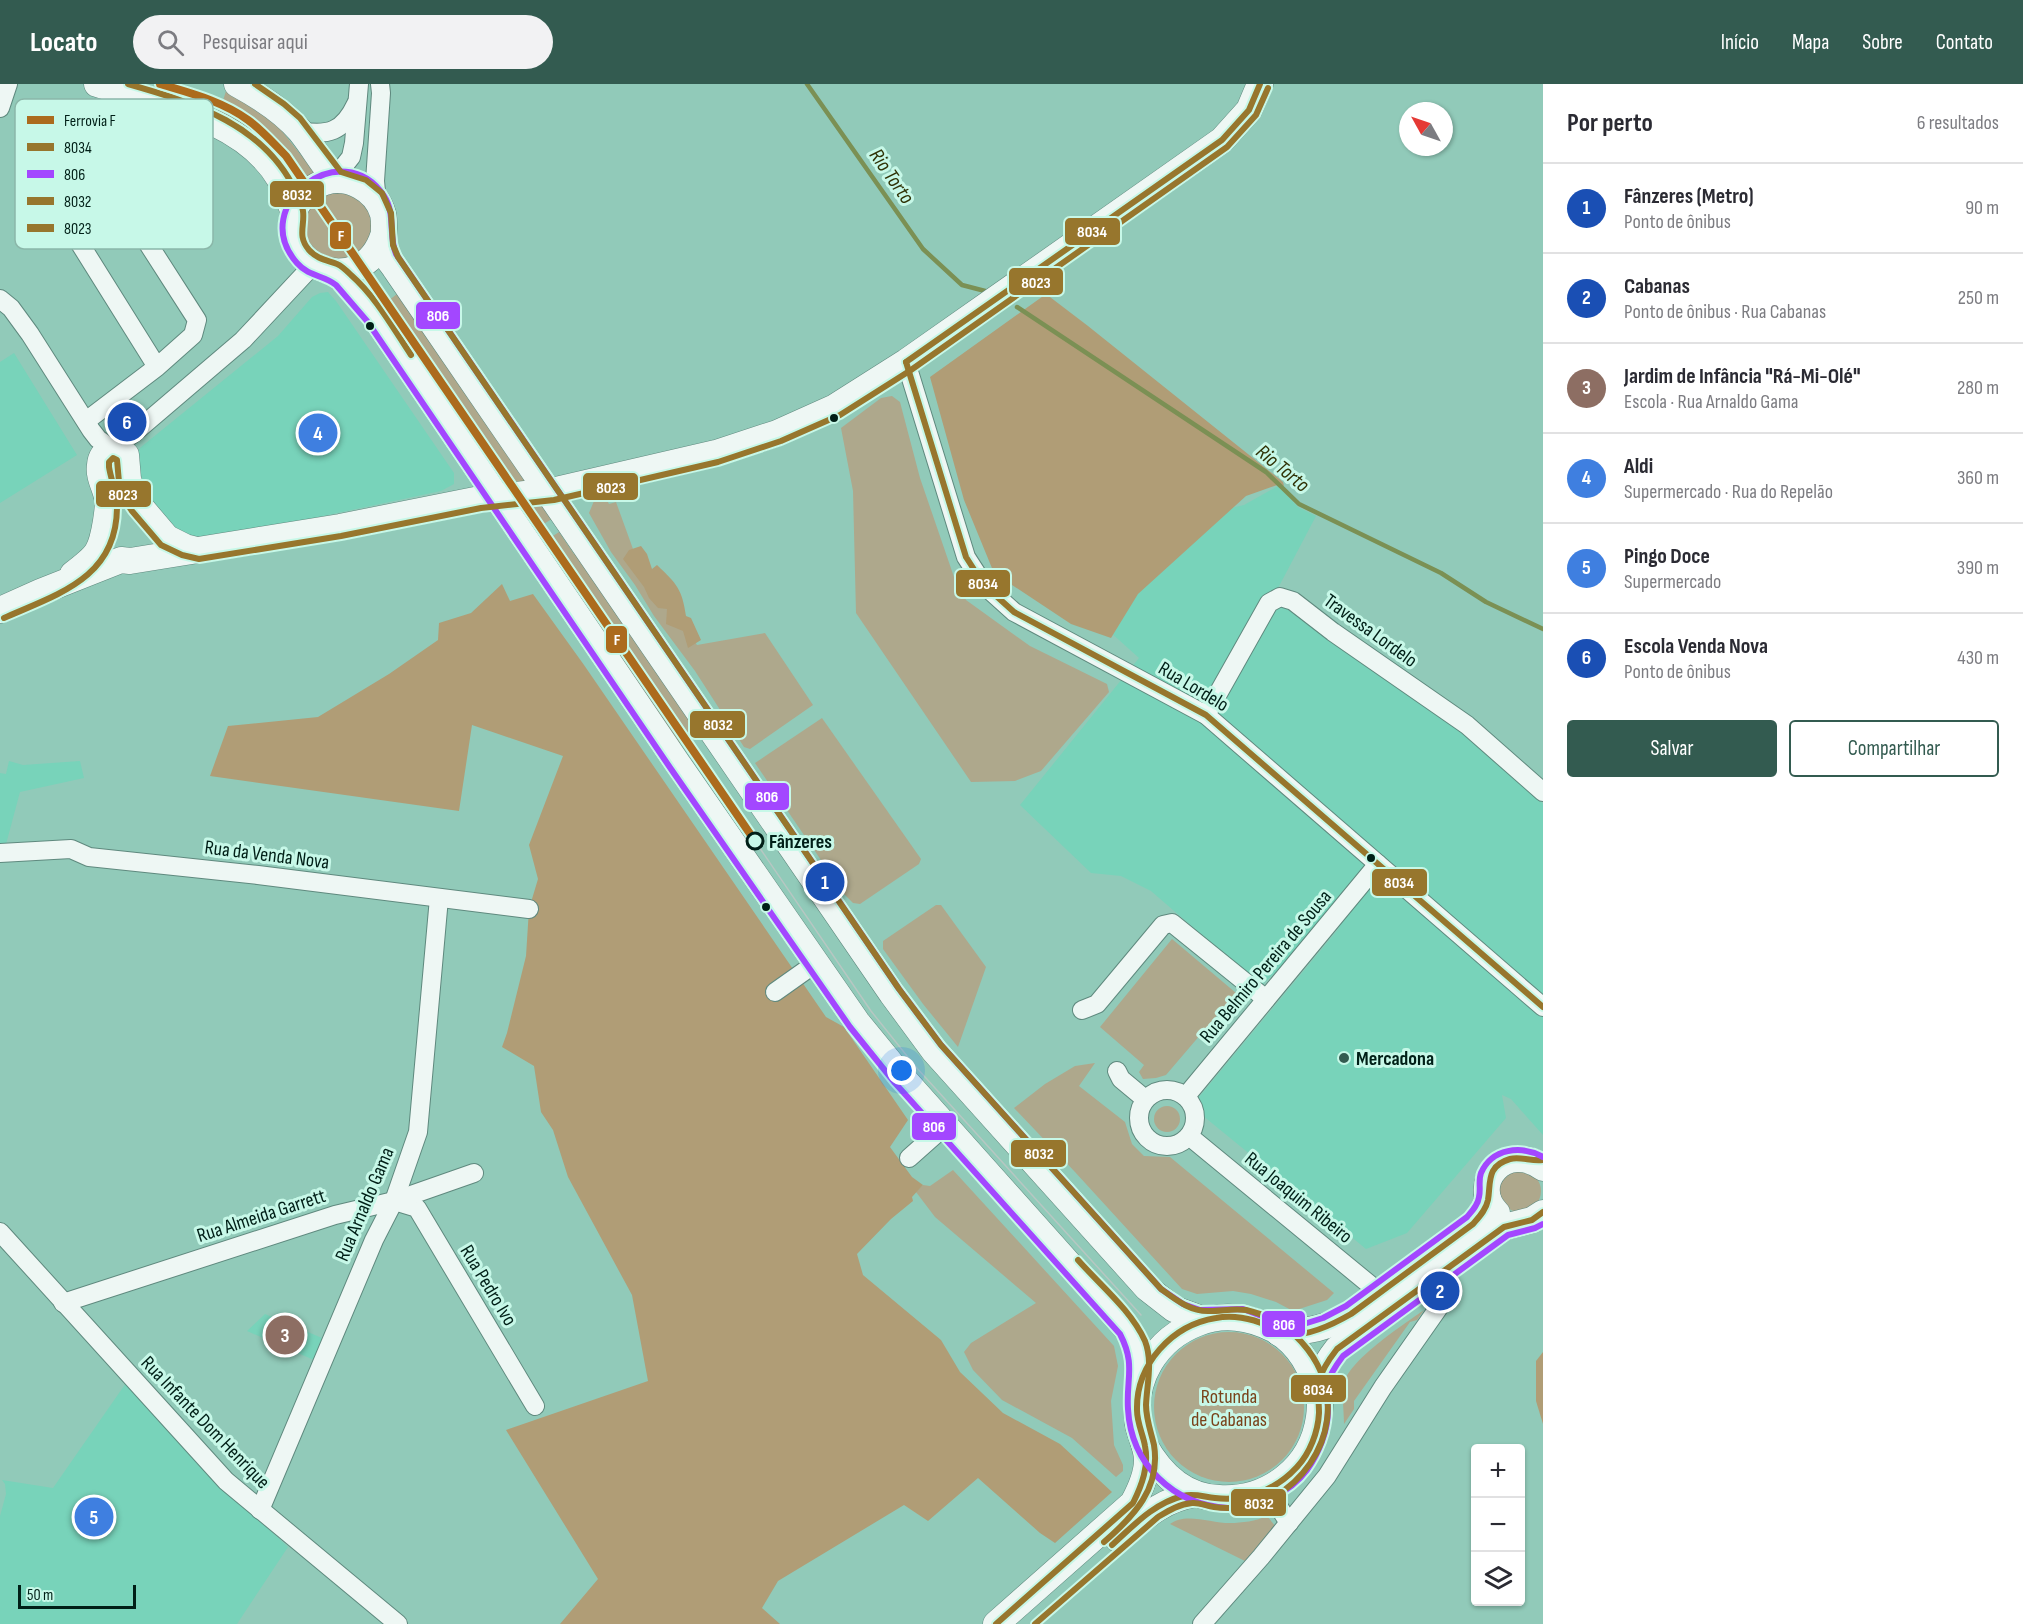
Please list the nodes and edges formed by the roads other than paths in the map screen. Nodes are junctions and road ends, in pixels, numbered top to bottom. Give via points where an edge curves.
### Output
1 (8, 84) edge
2 (97, 84) edge
3 (237, 84) edge
4 (359, 84) edge
5 (380, 84) edge
6 (1260, 84) edge
7 (144, 99) edge
8 (357, 103) junction
9 (0, 108) edge
10 (213, 121) edge
11 (299, 130) junction
12 (334, 180) junction
13 (377, 202) junction
14 (294, 212) junction
15 (383, 236) junction
16 (83, 249) edge
17 (151, 249) edge
18 (324, 269) junction
19 (0, 299) edge
20 (906, 362) junction
21 (157, 367) junction
22 (89, 426) junction
23 (118, 451) junction
24 (546, 492) junction
25 (497, 498) junction
26 (155, 526) junction
27 (104, 541) junction
28 (198, 550) junction
29 (133, 559) junction
30 (55, 585) junction
31 (0, 610) edge
32 (1206, 715) junction
33 (1543, 792) edge
34 (0, 854) edge
35 (1378, 864) junction
36 (439, 898) junction
37 (530, 909) dead end
38 (816, 963) junction
39 (775, 992) dead end
40 (1266, 999) junction
41 (1543, 1007) edge
42 (1082, 1010) dead end
43 (1118, 1071) dead end
44 (1186, 1096) junction
45 (1145, 1099) junction
46 (945, 1126) junction
47 (1189, 1136) junction
48 (909, 1158) dead end
49 (1540, 1163) edge
50 (474, 1173) dead end
51 (1488, 1199) junction
52 (393, 1201) junction
53 (1537, 1216) edge
54 (0, 1232) edge
55 (1380, 1293) junction
56 (1444, 1300) dead end
57 (63, 1303) junction
58 (1204, 1320) junction
59 (1279, 1333) junction
60 (1139, 1388) junction
61 (1319, 1398) junction
62 (534, 1406) dead end
63 (1144, 1444) junction
64 (1268, 1490) junction
65 (1196, 1494) junction
66 (260, 1510) junction
67 (1289, 1524) junction
68 (398, 1624) edge
69 (996, 1624) edge
70 (1021, 1624) edge
71 (1202, 1624) edge

1 - 9 street
2 - 7 main road
3 - 11 main road
4 - 8 street
5 - 13 street
6 - 20 main road via 1249,110 1222,140
8 - 11 street via 344,124 333,131
8 - 12 street via 351,157
10 - 14 main road via 245,140 267,162
11 - 12 main road
12 - 13 main road via 360,186
12 - 14 main road via 310,190
13 - 15 main road via 382,213
14 - 18 main road via 295,242 302,255
15 - 18 main road via 368,262 349,271
15 - 24 main road via 386,254 396,270
16 - 21 street
17 - 21 street via 197,320 193,335
18 - 23 street
18 - 25 main road via 352,288 374,316
19 - 22 street via 30,334
20 - 24 main road via 835,407 777,433 716,453
20 - 32 street, Rua Lordelo via 966,557 984,585 1014,612
21 - 22 street
22 - 23 street via 98,439
23 - 26 main road via 134,498
23 - 27 main road
24 - 25 main road
24 - 58 main road via 851,937 934,1051 1147,1288 1174,1309
25 - 28 main road
25 - 38 main road
26 - 28 main road via 167,538
26 - 29 main road via 158,541 151,554
27 - 29 main road via 107,549
27 - 30 main road via 91,559
28 - 29 main road
29 - 30 main road
30 - 31 main road
32 - 33 street, Travessa Lordelo via 1269,603 1280,597 1293,601 1467,725
32 - 35 street, Rua Lordelo
34 - 36 street, Rua da Venda Nova via 71,849 89,857
35 - 40 street, Rua Belmiro Pereira de Sousa
35 - 41 street, Rua Lordelo
36 - 37 street, Rua da Venda Nova
36 - 52 street, Rua Arnaldo Gama via 418,1132
38 - 39 street
38 - 46 main road via 857,1022
40 - 42 street via 1172,923 1163,926 1097,1004
40 - 44 street, Rua Belmiro Pereira de Sousa
43 - 45 street via 1121,1079
44 - 45 street via 1170,1089
44 - 47 street via 1196,1120
45 - 47 street via 1139,1125 1149,1140 1165,1146
46 - 48 street
46 - 60 main road via 1127,1329 1140,1358
47 - 55 street, Rua Joaquim Ribeiro
49 - 51 main road via 1515,1158 1496,1168 1487,1188
50 - 52 street, Rua Almeida Garrett
51 - 53 main road via 1493,1209 1511,1222
51 - 55 main road via 1473,1224
52 - 57 street, Rua Almeida Garrett via 335,1215
52 - 62 street, Rua Pedro Ivo via 417,1208
52 - 66 street, Rua Arnaldo Gama
53 - 61 main road via 1490,1236 1337,1349 1319,1380
54 - 57 street, Rua Infante Dom Henrique
55 - 59 main road via 1335,1324 1318,1330
56 - 67 street via 1327,1476
57 - 66 street, Rua Infante Dom Henrique via 226,1481
58 - 59 main road via 1243,1318
58 - 60 main road via 1178,1333 1156,1352
59 - 61 main road via 1306,1361
60 - 63 main road via 1137,1407
61 - 64 main road via 1319,1416 1308,1452 1298,1467
63 - 65 main road via 1165,1474
63 - 69 main road via 1145,1474 1133,1503
64 - 65 main road via 1233,1499
64 - 67 street
65 - 70 main road via 1180,1496 1153,1510
66 - 68 street, Rua Infante Dom Henrique
67 - 71 street

